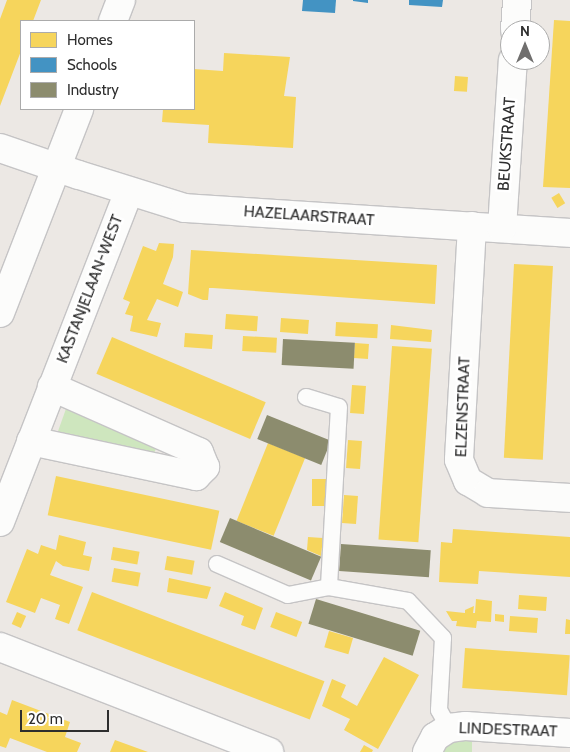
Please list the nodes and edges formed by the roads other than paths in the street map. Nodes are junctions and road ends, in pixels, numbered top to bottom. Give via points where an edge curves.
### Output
1 (121, 0) edge
2 (516, 0) edge
3 (113, 20) edge
4 (515, 20) edge
5 (512, 70) edge
6 (79, 110) edge
7 (0, 148) edge
8 (55, 167) junction
9 (129, 191) junction
10 (472, 226) junction
11 (502, 228) junction
12 (570, 233) edge
13 (0, 312) edge
14 (52, 387) junction
15 (306, 397) dead end
16 (31, 441) junction
17 (570, 498) edge
18 (0, 522) edge
19 (217, 564) dead end
20 (329, 587) junction
21 (0, 647) edge
22 (449, 728) junction
23 (570, 733) edge
24 (269, 752) edge
25 (426, 752) edge

1 - 3 street
2 - 4 street
5 - 11 street, BEUKSTRAAT
6 - 8 street
7 - 8 street, HAZELAARSTRAAT
8 - 9 street, HAZELAARSTRAAT
8 - 13 street
9 - 10 street, HAZELAARSTRAAT via 185,208
9 - 14 street, KASTANJELAAN-WEST
10 - 11 street, HAZELAARSTRAAT
10 - 17 street, ELZENSTRAAT via 459,460 468,481 488,493
11 - 12 street, HAZELAARSTRAAT
14 - 16 street, KASTANJELAAN-WEST
14 - 16 street via 199,452 205,467 196,476
15 - 20 lane via 339,407
16 - 18 street, KASTANJELAAN-WEST
19 - 20 lane via 288,595
20 - 22 lane via 408,601 442,638 439,710
21 - 24 street
22 - 23 street, LINDESTRAAT via 466,726
22 - 25 street, LINDESTRAAT via 435,737

